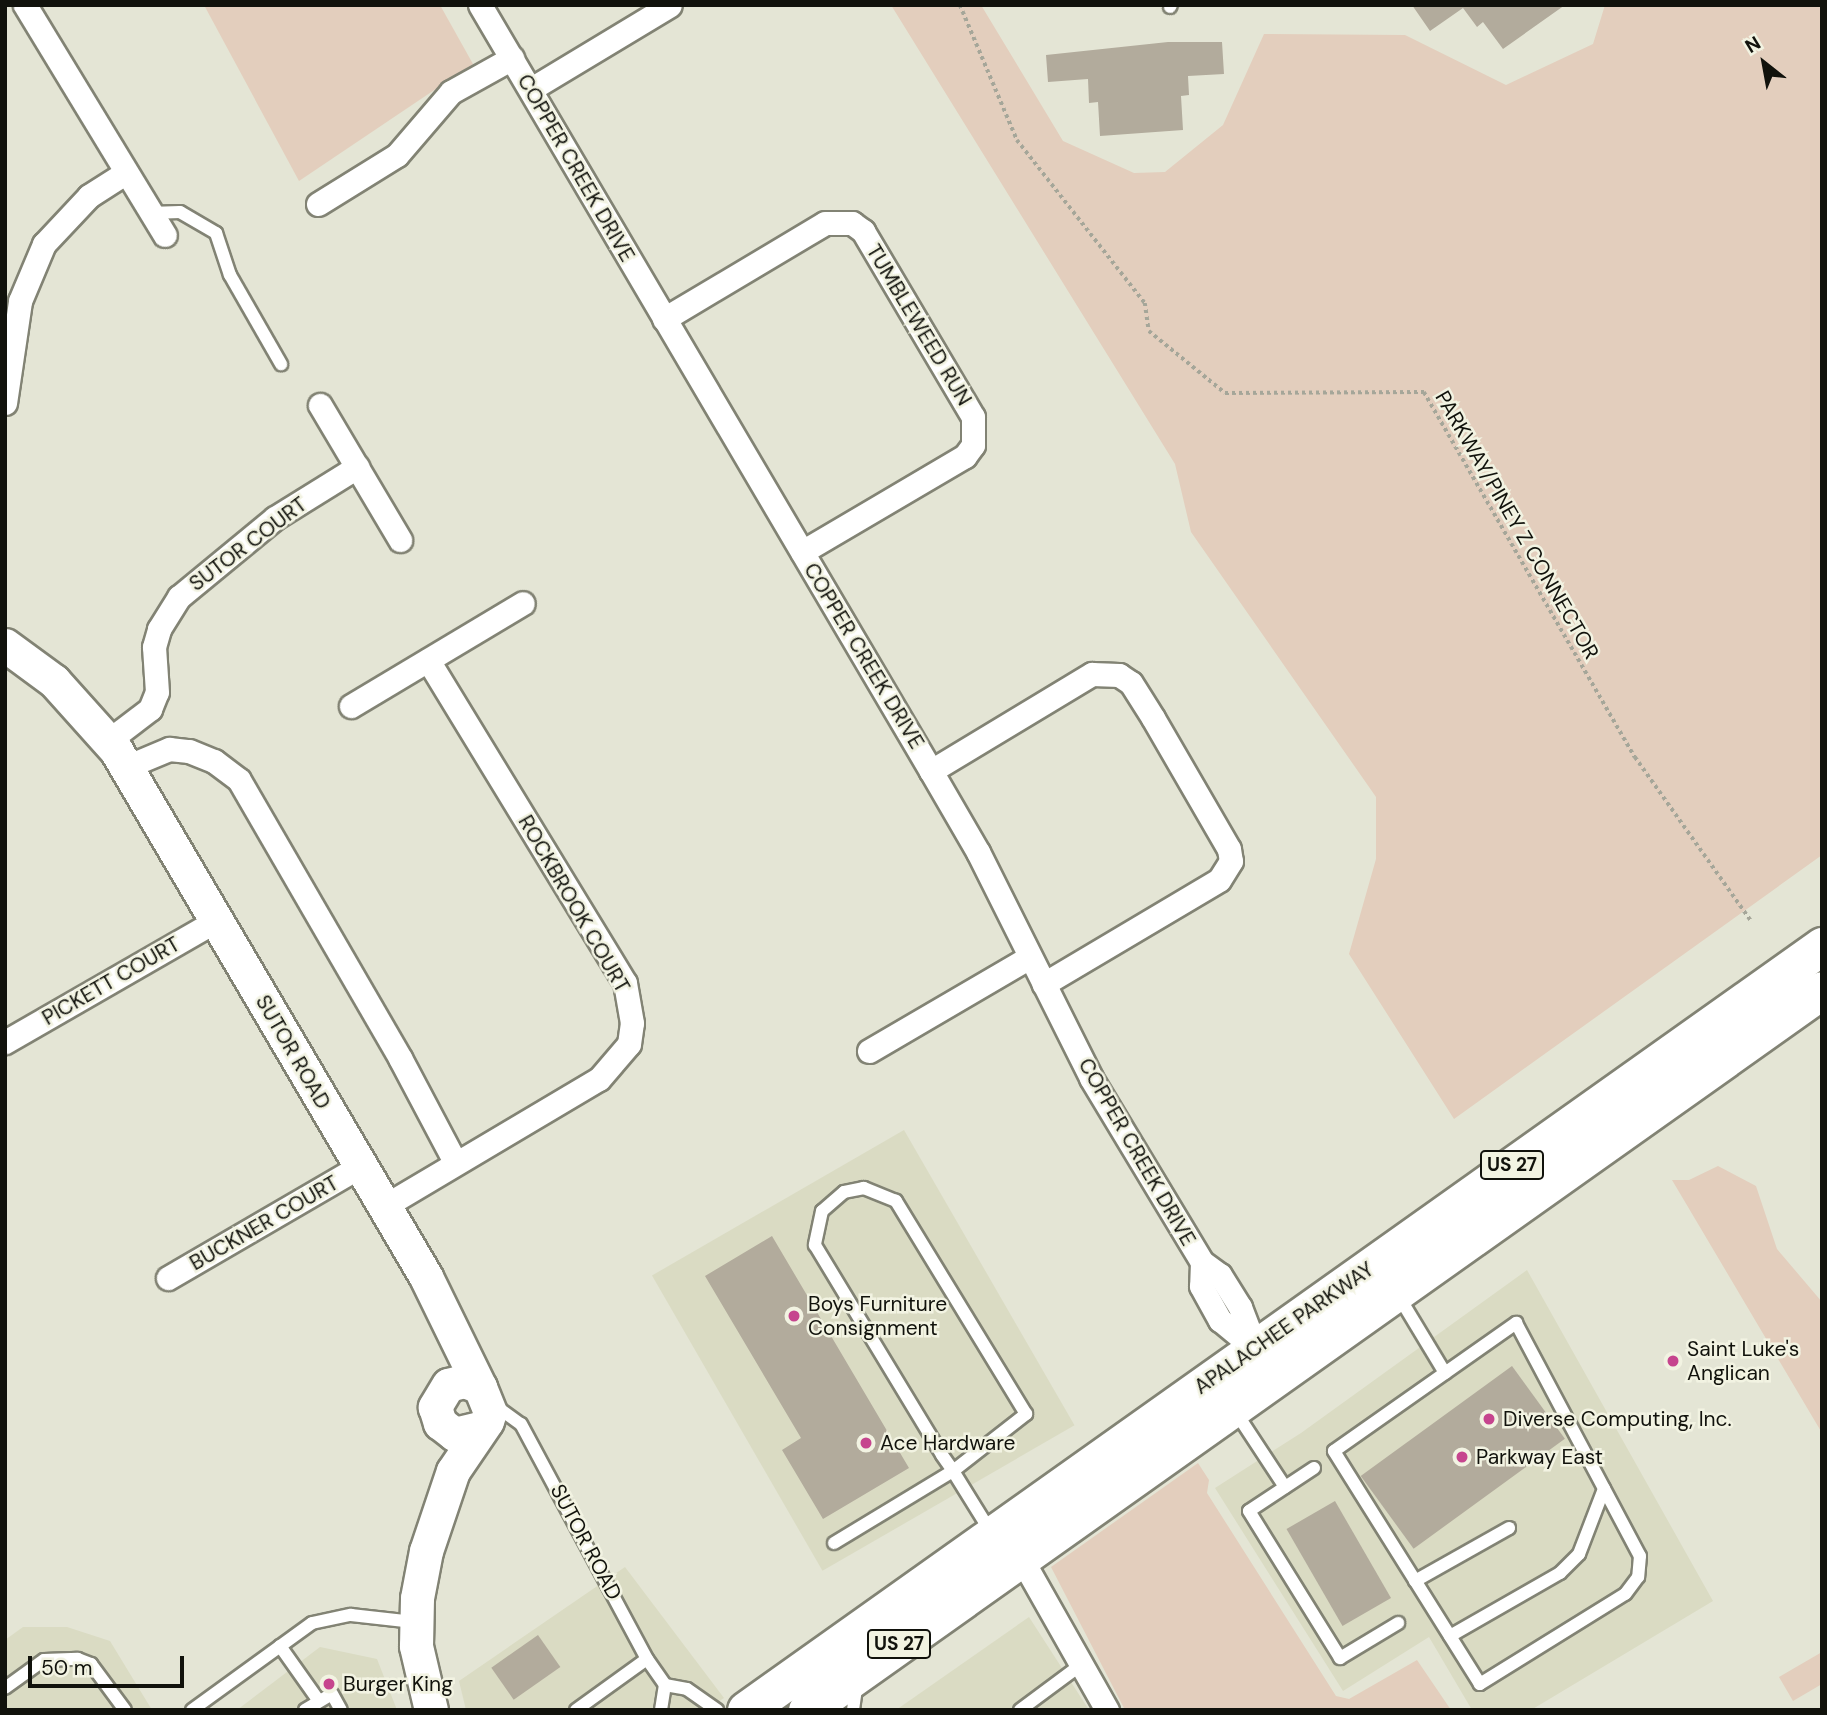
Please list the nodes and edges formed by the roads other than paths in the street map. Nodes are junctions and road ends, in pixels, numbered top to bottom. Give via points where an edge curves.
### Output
1 (25, 5) edge
2 (480, 5) edge
3 (670, 5) edge
4 (512, 58) junction
5 (531, 89) junction
6 (125, 173) junction
7 (318, 204) dead end
8 (150, 213) junction
9 (165, 235) dead end
10 (664, 319) junction
11 (281, 364) dead end
12 (5, 403) edge
13 (320, 405) dead end
14 (357, 467) junction
15 (400, 540) dead end
16 (802, 552) junction
17 (523, 603) dead end
18 (5, 645) edge
19 (428, 660) junction
20 (351, 706) dead end
21 (117, 754) junction
22 (931, 771) junction
23 (217, 920) junction
24 (1822, 946) edge
25 (1030, 957) junction
26 (1044, 984) junction
27 (1822, 990) edge
28 (1780, 998) junction
29 (5, 1042) edge
30 (869, 1051) dead end
31 (455, 1162) junction
32 (359, 1167) junction
33 (383, 1207) junction
34 (169, 1278) dead end
35 (1396, 1292) junction
36 (455, 1339) junction
37 (1254, 1349) junction
38 (1445, 1373) junction
39 (1273, 1380) junction
40 (445, 1388) junction
41 (484, 1406) junction
42 (1233, 1408) junction
43 (440, 1423) junction
44 (1314, 1468) dead end
45 (953, 1471) junction
46 (1285, 1487) junction
47 (1604, 1489) junction
48 (440, 1505) junction
49 (1034, 1506) junction
50 (1509, 1528) dead end
51 (993, 1535) junction
52 (834, 1544) dead end
53 (1021, 1558) junction
54 (1415, 1580) junction
55 (982, 1586) junction
56 (417, 1622) junction
57 (1398, 1623) dead end
58 (1450, 1636) junction
59 (280, 1646) junction
60 (647, 1659) junction
61 (1082, 1664) junction
62 (858, 1673) junction
63 (665, 1685) junction
64 (5, 1688) edge
65 (319, 1701) junction
66 (125, 1710) edge
67 (192, 1710) edge
68 (305, 1710) edge
69 (341, 1710) edge
70 (431, 1710) edge
71 (576, 1710) edge
72 (661, 1710) edge
73 (718, 1710) edge
74 (746, 1710) edge
75 (807, 1710) edge
76 (853, 1710) edge
77 (1020, 1710) edge
78 (1107, 1710) edge

1 - 6 street
2 - 4 street, COPPER CREEK DRIVE
3 - 5 street
4 - 5 street, COPPER CREEK DRIVE
4 - 7 street, COPPER CREEK DRIVE via 451,92 397,155
5 - 10 street, COPPER CREEK DRIVE
6 - 8 street
6 - 12 street via 89,196 44,244 20,301
8 - 9 street
8 - 11 lane via 180,212 216,233 230,275
10 - 16 street, COPPER CREEK DRIVE
10 - 16 street, TUMBLEWEED RUN via 825,223 838,220 863,231 973,417 973,445 965,456
13 - 14 street
14 - 15 street
14 - 21 street, SUTOR COURT via 275,518 179,597 159,629 154,647 157,691 150,709
16 - 22 street, COPPER CREEK DRIVE
17 - 19 street
18 - 21 street, SUTOR ROAD via 54,681
19 - 20 street
19 - 31 street, ROCKBROOK COURT via 625,983 631,1003 629,1044 599,1079
21 - 23 street, SUTOR ROAD
21 - 31 street via 189,751 214,761 239,780
22 - 25 street, COPPER CREEK DRIVE
22 - 26 street via 1092,674 1119,675 1146,706 1229,849 1231,861 1219,880
23 - 29 street, PICKETT COURT
23 - 32 street, SUTOR ROAD
24 - 28 main road, APALACHEE PARKWAY / US 27
25 - 26 street, COPPER CREEK DRIVE
25 - 30 street
26 - 37 street, COPPER CREEK DRIVE via 1091,1078 1202,1262 1220,1275 1240,1307
27 - 28 main road, APALACHEE PARKWAY / US 27
28 - 35 main road, APALACHEE PARKWAY / US 27
28 - 37 main road, APALACHEE PARKWAY / US 27
31 - 33 street, ROCKBROOK COURT
32 - 33 street, SUTOR ROAD
32 - 34 street, BUCKNER COURT
33 - 36 street, SUTOR ROAD via 426,1277
35 - 38 lane
35 - 39 main road, APALACHEE PARKWAY / US 27
36 - 40 street
36 - 41 street, SUTOR ROAD
37 - 39 street, COPPER CREEK DRIVE
37 - 49 main road, APALACHEE PARKWAY / US 27
38 - 47 lane via 1516,1323
38 - 54 lane via 1334,1451
39 - 42 main road, APALACHEE PARKWAY / US 27
40 - 41 street via 464,1381
40 - 43 street via 435,1407
41 - 43 street via 464,1436
41 - 48 street
41 - 60 lane, SUTOR ROAD via 521,1423
42 - 46 lane
42 - 53 main road, APALACHEE PARKWAY / US 27
43 - 48 street via 444,1462
44 - 46 lane
45 - 45 lane via 1026,1414 896,1201 874,1189 844,1192 821,1210 815,1245
45 - 51 lane
45 - 52 lane
46 - 57 lane via 1249,1511 1340,1658
47 - 58 lane via 1579,1553 1560,1573
47 - 58 lane via 1640,1556 1638,1577 1625,1594 1480,1684
48 - 56 street via 426,1551
49 - 51 main road, APALACHEE PARKWAY / US 27
49 - 53 main road via 1017,1536
50 - 54 lane
51 - 55 main road via 996,1554
51 - 74 main road, APALACHEE PARKWAY / US 27
53 - 55 main road, APALACHEE PARKWAY / US 27
53 - 61 street
54 - 58 lane
55 - 62 main road, APALACHEE PARKWAY / US 27
56 - 59 lane via 331,1616 312,1623
56 - 70 street via 416,1646
59 - 65 lane
59 - 67 lane
60 - 63 lane, SUTOR ROAD
60 - 71 lane
61 - 77 lane
61 - 78 street
62 - 75 main road, APALACHEE PARKWAY / US 27
62 - 76 lane
63 - 72 lane
63 - 73 lane via 687,1689
64 - 66 lane via 44,1660 78,1659 91,1664
65 - 68 lane
65 - 69 lane via 332,1694

